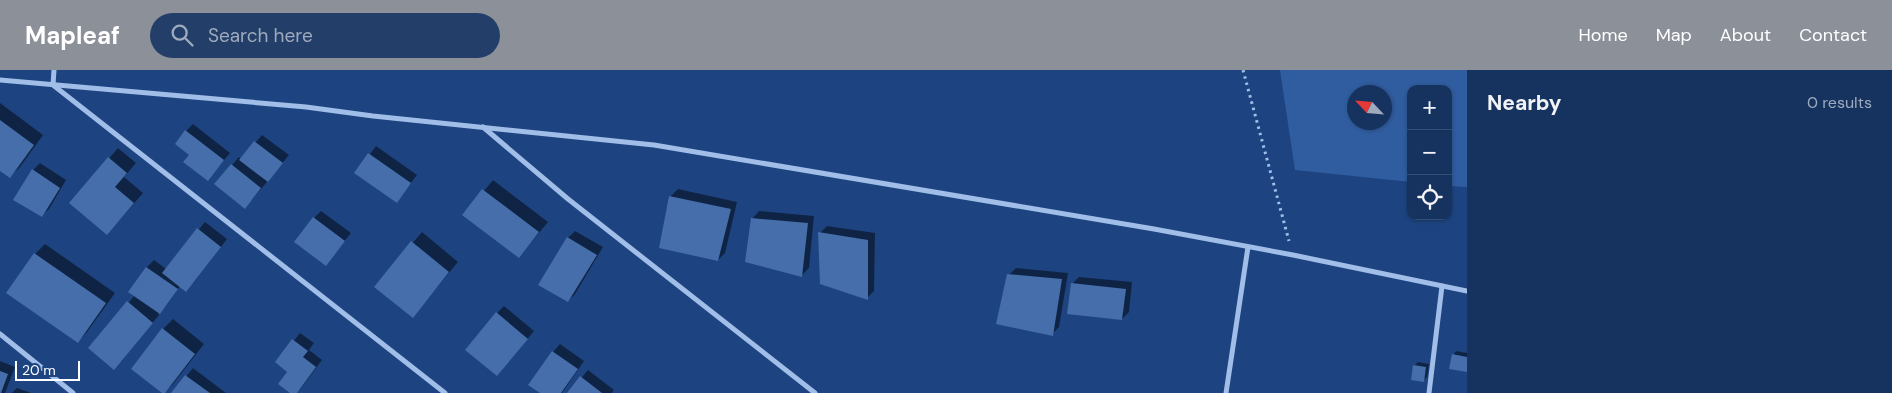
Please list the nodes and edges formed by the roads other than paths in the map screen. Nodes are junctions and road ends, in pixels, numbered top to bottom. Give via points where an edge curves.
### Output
1 (54, 70) edge
2 (0, 80) edge
3 (53, 85) junction
4 (483, 126) junction
5 (1248, 247) junction
6 (1442, 286) junction
7 (1467, 291) edge
8 (0, 334) edge
9 (74, 393) edge
10 (445, 393) edge
11 (815, 393) edge
12 (1226, 393) edge
13 (1429, 393) edge

1 - 3 street
2 - 3 street
3 - 4 street via 306,106 372,116
3 - 10 street
4 - 5 street via 654,145
4 - 11 street via 568,199
5 - 6 street
5 - 12 street
6 - 7 street
6 - 13 street
8 - 9 street

